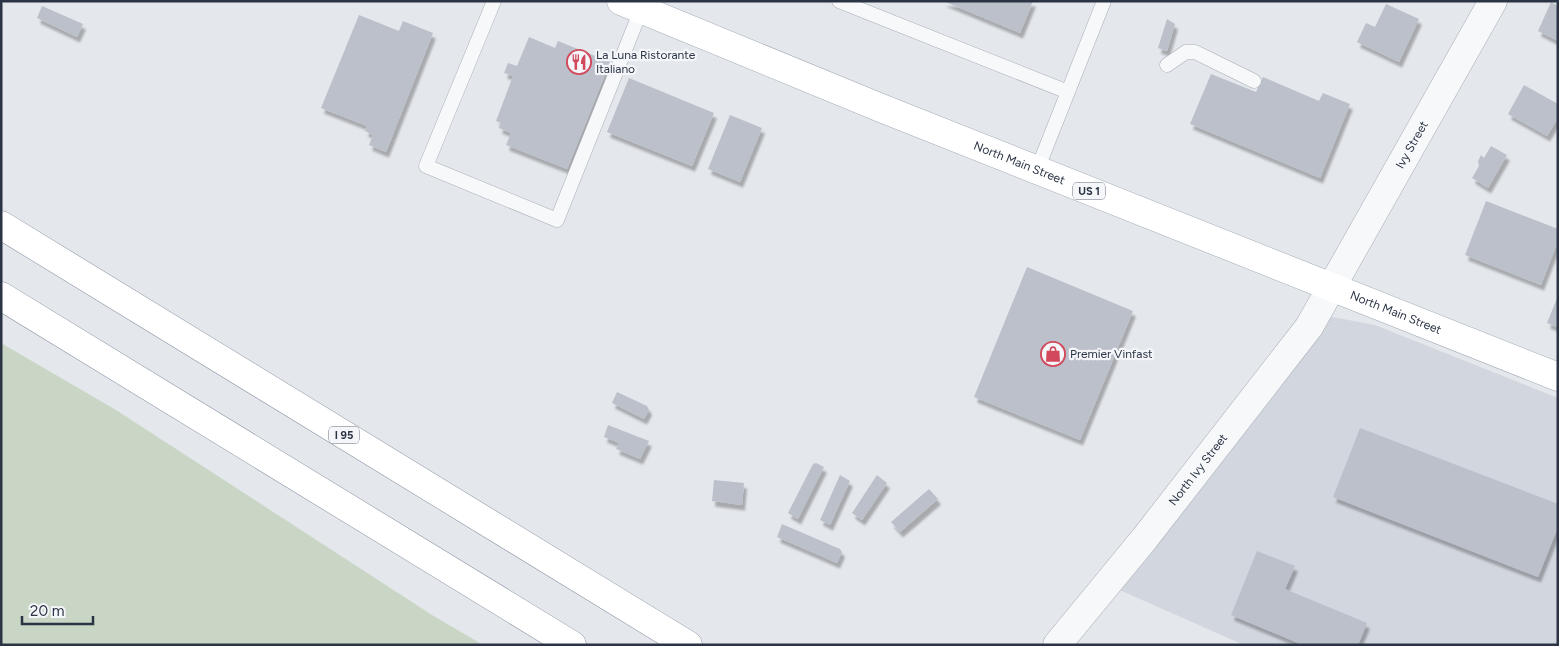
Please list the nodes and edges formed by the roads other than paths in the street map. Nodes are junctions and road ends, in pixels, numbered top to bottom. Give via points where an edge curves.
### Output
1 (494, 1) edge
2 (840, 1) edge
3 (1104, 1) edge
4 (1493, 1) edge
5 (636, 4) edge
6 (859, 5) edge
7 (1167, 65) dead end
8 (1254, 81) dead end
9 (1068, 92) junction
10 (1037, 170) junction
11 (1, 226) edge
12 (1330, 287) junction
13 (1, 296) edge
14 (1558, 377) edge
15 (572, 645) edge
16 (688, 645) edge
17 (1057, 645) edge

1 - 5 lane via 426,166 557,220
2 - 6 lane
3 - 9 lane
4 - 12 street, Ivy Street
5 - 10 main road, North Main Street / US 1
6 - 9 lane
7 - 8 lane via 1186,52 1195,52
9 - 10 lane
10 - 12 main road, North Main Street / US 1
11 - 16 main road, I 95
12 - 14 main road, North Main Street / US 1
12 - 17 street, North Ivy Street via 1309,327 1145,538
13 - 15 main road

